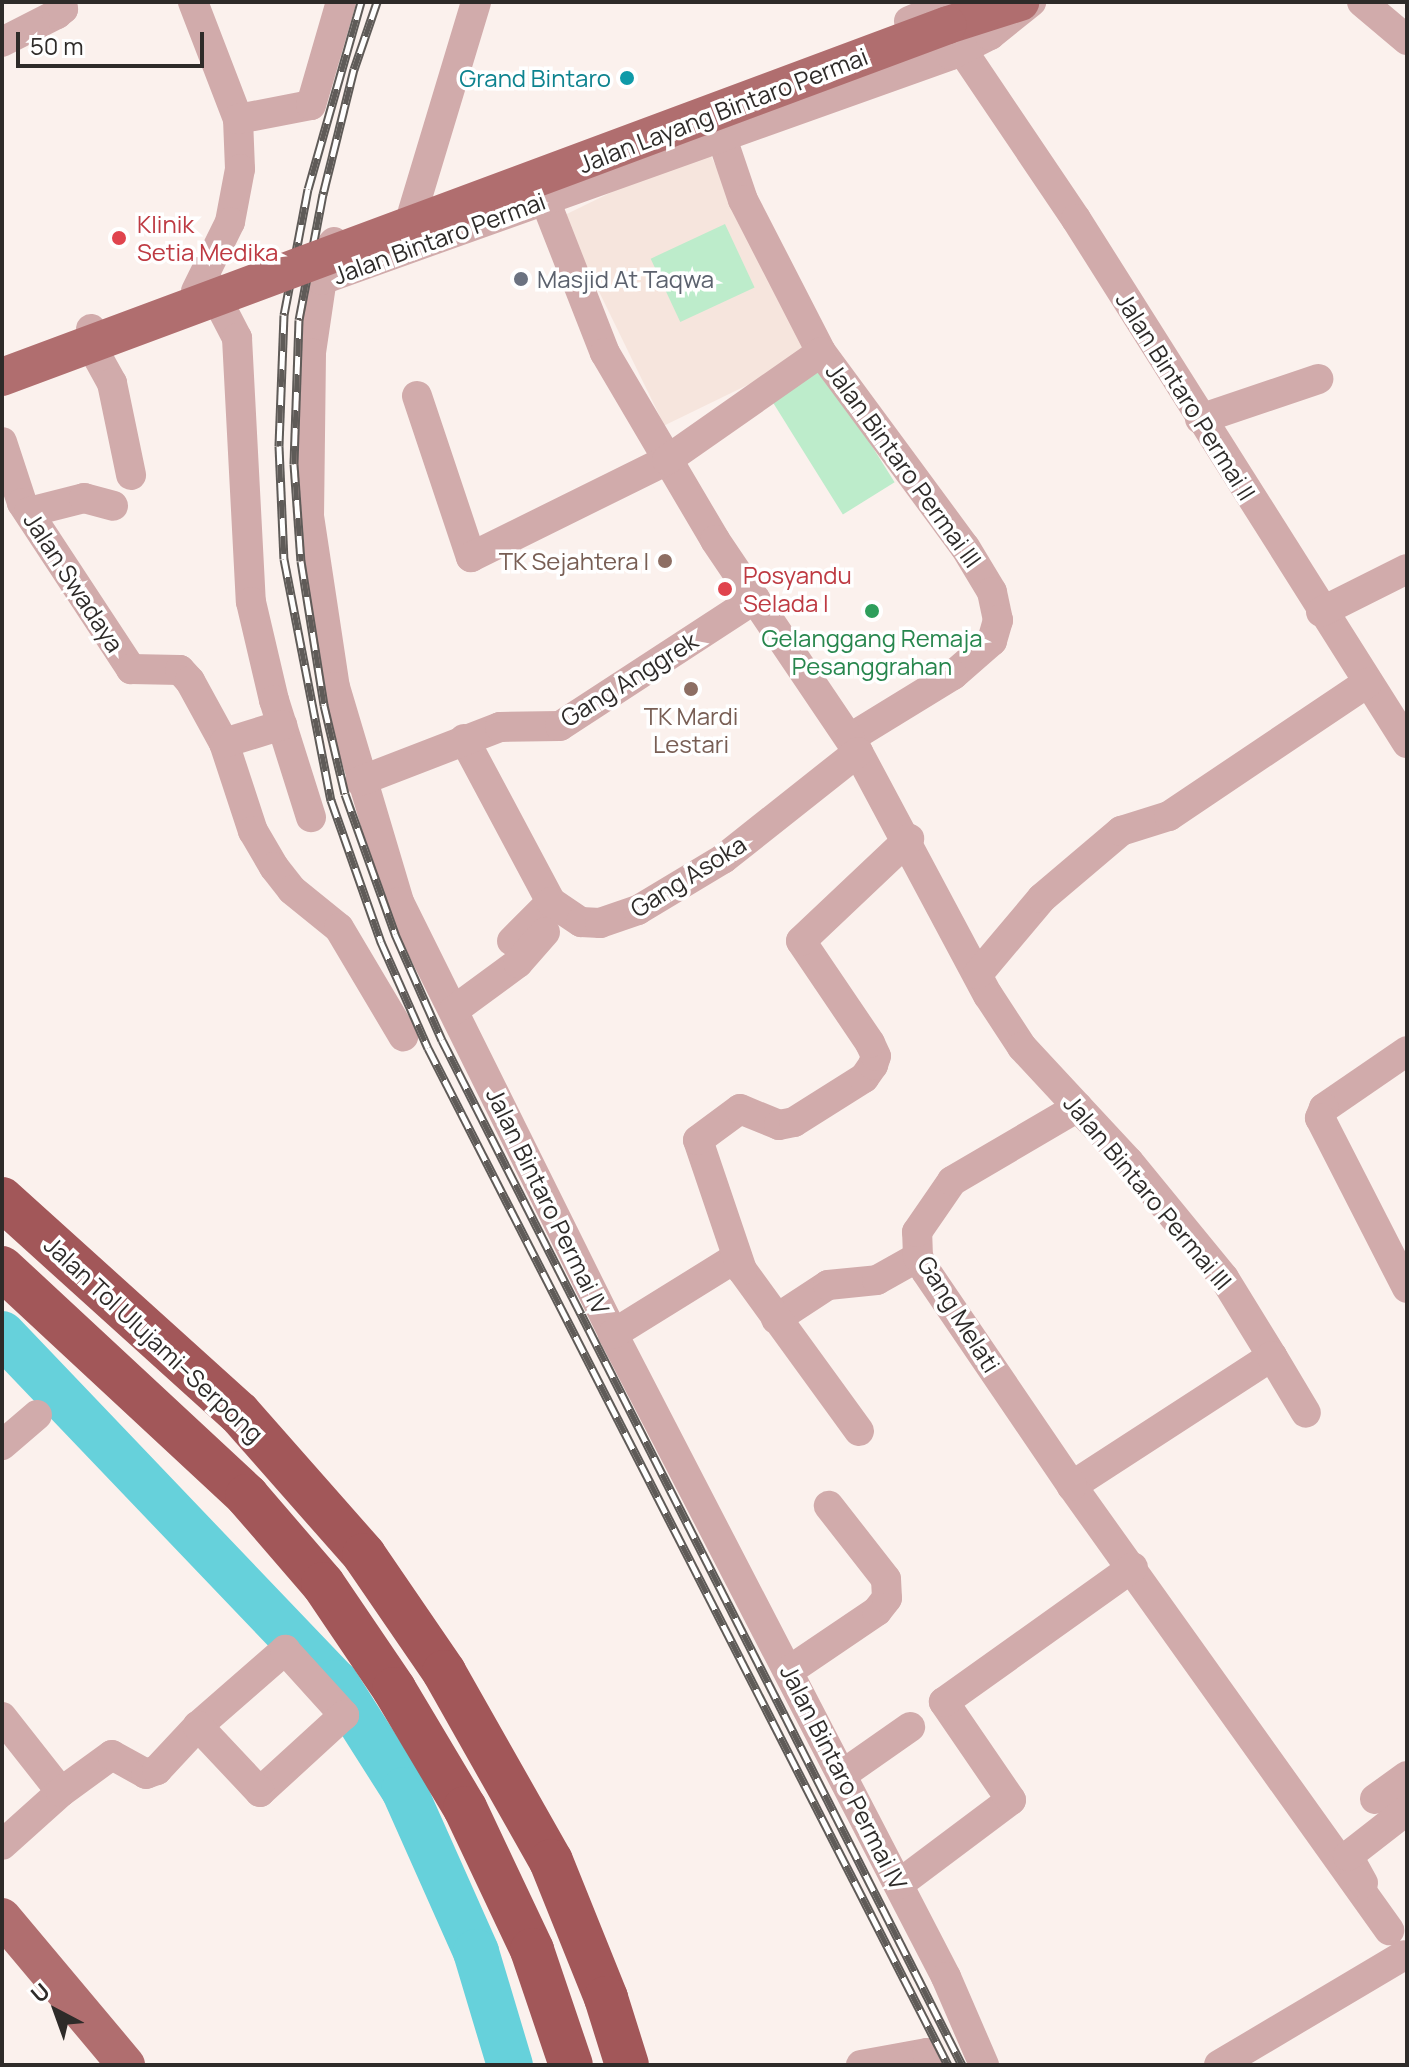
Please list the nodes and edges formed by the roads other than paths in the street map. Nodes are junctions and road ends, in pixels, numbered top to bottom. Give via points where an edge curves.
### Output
1 (59, 2) edge
2 (193, 2) edge
3 (341, 2) edge
4 (476, 2) edge
5 (1020, 2) edge
6 (1031, 2) edge
7 (1362, 2) edge
8 (955, 26) edge
9 (1407, 40) edge
10 (2, 42) edge
11 (238, 119) junction
12 (722, 138) junction
13 (471, 189) junction
14 (549, 209) junction
15 (413, 211) junction
16 (484, 222) junction
17 (205, 276) junction
18 (321, 280) junction
19 (187, 308) junction
20 (105, 338) junction
21 (237, 338) junction
22 (821, 352) junction
23 (2, 361) edge
24 (2, 377) edge
25 (1318, 379) dead end
26 (2, 392) edge
27 (417, 396) dead end
28 (1200, 419) junction
29 (2, 442) edge
30 (667, 460) junction
31 (131, 475) dead end
32 (113, 506) dead end
33 (29, 512) junction
34 (1407, 569) edge
35 (755, 599) junction
36 (1321, 612) junction
37 (1367, 683) junction
38 (282, 725) junction
39 (464, 739) junction
40 (224, 743) junction
41 (1407, 743) edge
42 (854, 745) junction
43 (360, 781) junction
44 (311, 817) dead end
45 (909, 839) junction
46 (556, 907) junction
47 (512, 941) dead end
48 (978, 974) junction
49 (454, 1010) junction
50 (403, 1036) dead end
51 (1407, 1051) edge
52 (1078, 1107) junction
53 (2, 1199) edge
54 (737, 1257) junction
55 (918, 1257) junction
56 (2, 1268) edge
57 (1407, 1288) edge
58 (776, 1319) junction
59 (613, 1334) junction
60 (1272, 1356) junction
61 (1306, 1413) dead end
62 (37, 1415) dead end
63 (859, 1431) dead end
64 (2, 1445) edge
65 (1072, 1486) junction
66 (829, 1506) dead end
67 (1133, 1567) junction
68 (790, 1670) junction
69 (2, 1717) edge
70 (198, 1726) junction
71 (910, 1727) dead end
72 (843, 1774) junction
73 (1407, 1776) edge
74 (61, 1792) junction
75 (1375, 1799) dead end
76 (1407, 1810) edge
77 (2, 1845) edge
78 (899, 1884) junction
79 (2, 1917) edge
80 (1400, 1948) edge
81 (930, 2059) edge
82 (1239, 2059) edge
83 (126, 2065) edge
84 (571, 2065) edge
85 (627, 2065) edge
86 (861, 2065) edge
87 (984, 2065) edge

1 - 10 street via 63,9 57,14
2 - 11 street
3 - 11 street via 311,105
4 - 15 street
5 - 8 main road, Jalan Bintaro Permai
6 - 8 street, Jalan Bintaro Permai via 1019,16
7 - 9 street
8 - 12 street, Jalan Bintaro Permai
8 - 13 street, Jalan Bintaro Permai
8 - 24 main road, Jalan Layang Bintaro Permai, bridge
8 - 28 street, Jalan Bintaro Permai II
11 - 17 street via 240,169 230,222
12 - 14 street, Jalan Bintaro Permai
12 - 22 street, Jalan Bintaro Permai III via 743,200
13 - 15 street, Jalan Bintaro Permai
13 - 16 street via 467,210
14 - 16 street, Jalan Bintaro Permai
14 - 30 street, Jalan Bintaro Permai III via 605,353
15 - 18 street, Jalan Bintaro Permai via 332,243
16 - 18 street, Jalan Bintaro Permai
17 - 19 street
17 - 20 street
17 - 21 street
18 - 43 street, Jalan Bintaro Permai IV via 311,353 309,516 335,687
19 - 20 street via 169,324
19 - 21 street
20 - 23 street
20 - 26 street
20 - 31 street
21 - 38 street via 247,570
22 - 30 street
22 - 42 street, Jalan Bintaro Permai III via 972,557 992,592 998,620 992,641 976,657
25 - 28 street
27 - 30 street via 471,557
28 - 36 street, Jalan Bintaro Permai II
29 - 33 street, Jalan Swadaya
30 - 35 street, Jalan Bintaro Permai III
32 - 33 street via 84,498
33 - 40 street, Jalan Swadaya via 131,669 185,674
34 - 36 street
35 - 39 street, Gang Anggrek via 560,726 500,727
35 - 42 street, Jalan Bintaro Permai III
36 - 37 street, Jalan Bintaro Permai II
37 - 41 street, Jalan Bintaro Permai II
37 - 48 street via 1169,816 1121,831 1042,898
38 - 40 street
38 - 44 street
39 - 43 street, Gang Anggrek
39 - 46 street
40 - 50 street, Jalan Swadaya via 253,831 274,867 298,896 339,928
42 - 45 street, Jalan Bintaro Permai III
42 - 46 street, Gang Asoka via 723,859 638,910 600,923 581,922
43 - 49 street, Jalan Bintaro Permai IV via 399,902
45 - 48 street, Jalan Bintaro Permai III
45 - 54 street via 801,941 876,1056 864,1078 794,1122 779,1125 740,1109 698,1140
46 - 47 street
46 - 49 street via 518,963
48 - 52 street, Jalan Bintaro Permai III via 1022,1047
49 - 59 street, Jalan Bintaro Permai IV
51 - 57 street via 1324,1108 1320,1118
52 - 55 street, Gang Melati via 952,1181 924,1215 917,1232
52 - 60 street, Jalan Bintaro Permai III via 1224,1278
53 - 85 highway, Jalan Tol Ulujami–Serpong via 239,1413 364,1555 444,1672 551,1861
54 - 58 street
54 - 59 street
55 - 58 street via 877,1280 828,1285
55 - 65 street, Gang Melati
56 - 84 highway via 247,1496 323,1584 465,1808 532,1950
58 - 63 street
59 - 68 street, Jalan Bintaro Permai IV
60 - 61 street, Jalan Bintaro Permai III
60 - 65 street
62 - 64 street
65 - 67 street
66 - 68 street via 886,1579 887,1598 877,1611
67 - 78 street via 944,1702 1011,1800
67 - 80 street
68 - 72 street, Jalan Bintaro Permai IV
69 - 74 street
70 - 70 street via 285,1650 344,1715 260,1792
70 - 74 street via 151,1773 112,1755
71 - 72 street
72 - 78 street, Jalan Bintaro Permai IV
73 - 75 street
74 - 77 street
76 - 80 street via 1348,1856
78 - 87 street, Jalan Bintaro Permai IV
79 - 83 main road
80 - 82 street
81 - 86 street

